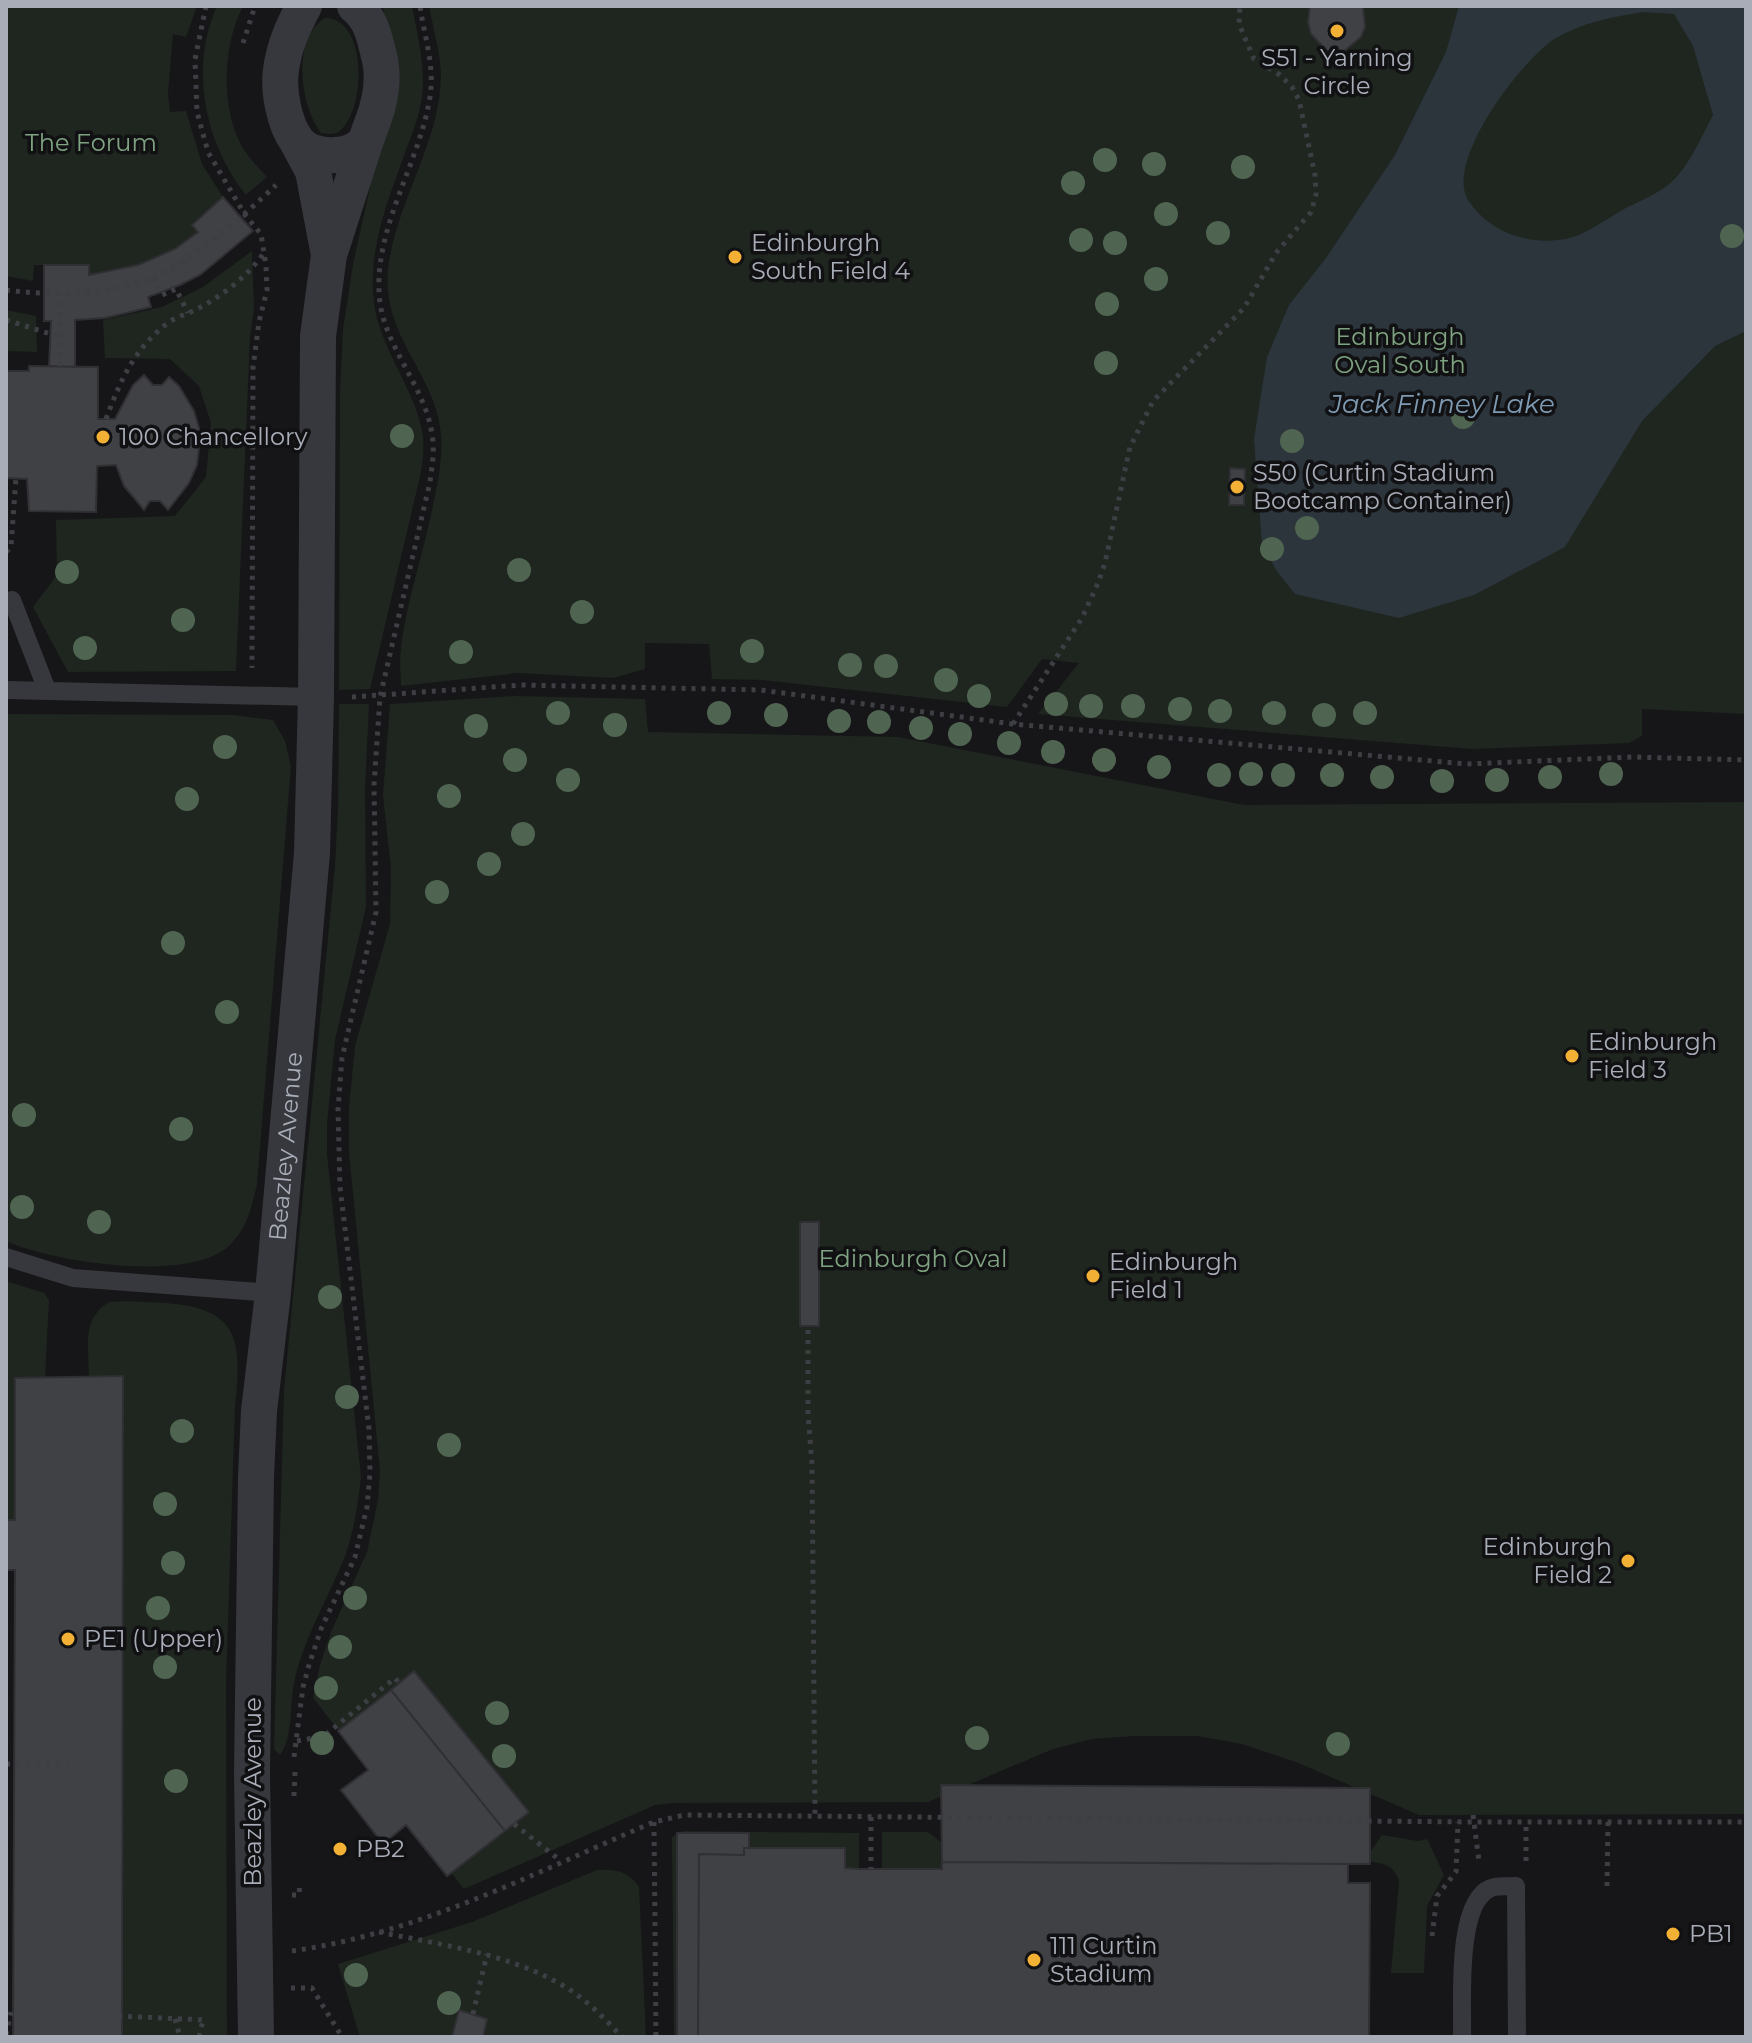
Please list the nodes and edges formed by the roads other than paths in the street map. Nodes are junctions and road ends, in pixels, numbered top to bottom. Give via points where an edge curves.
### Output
1 (304, 6) edge
2 (362, 9) edge
3 (298, 143) junction
4 (365, 143) junction
5 (329, 255) junction
6 (12, 600) dead end
7 (6, 690) edge
8 (47, 690) junction
9 (316, 697) junction
10 (6, 1257) edge
11 (273, 1293) junction
12 (256, 2037) edge
13 (1462, 2037) edge
14 (1517, 2037) edge

1 - 3 street, Beazley Avenue via 287,40 280,72 289,126
2 - 4 street, Beazley Avenue via 382,70 377,110
3 - 4 street via 309,152 330,155 347,154
3 - 5 street, Beazley Avenue via 313,171
4 - 5 street, Beazley Avenue
5 - 9 street, Beazley Avenue via 316,372
6 - 8 lane
7 - 8 lane
8 - 9 lane
9 - 11 street, Beazley Avenue via 308,915
10 - 11 lane via 73,1278
11 - 12 street, Beazley Avenue via 256,1477
13 - 14 lane via 1467,1922 1474,1904 1490,1888 1516,1886

